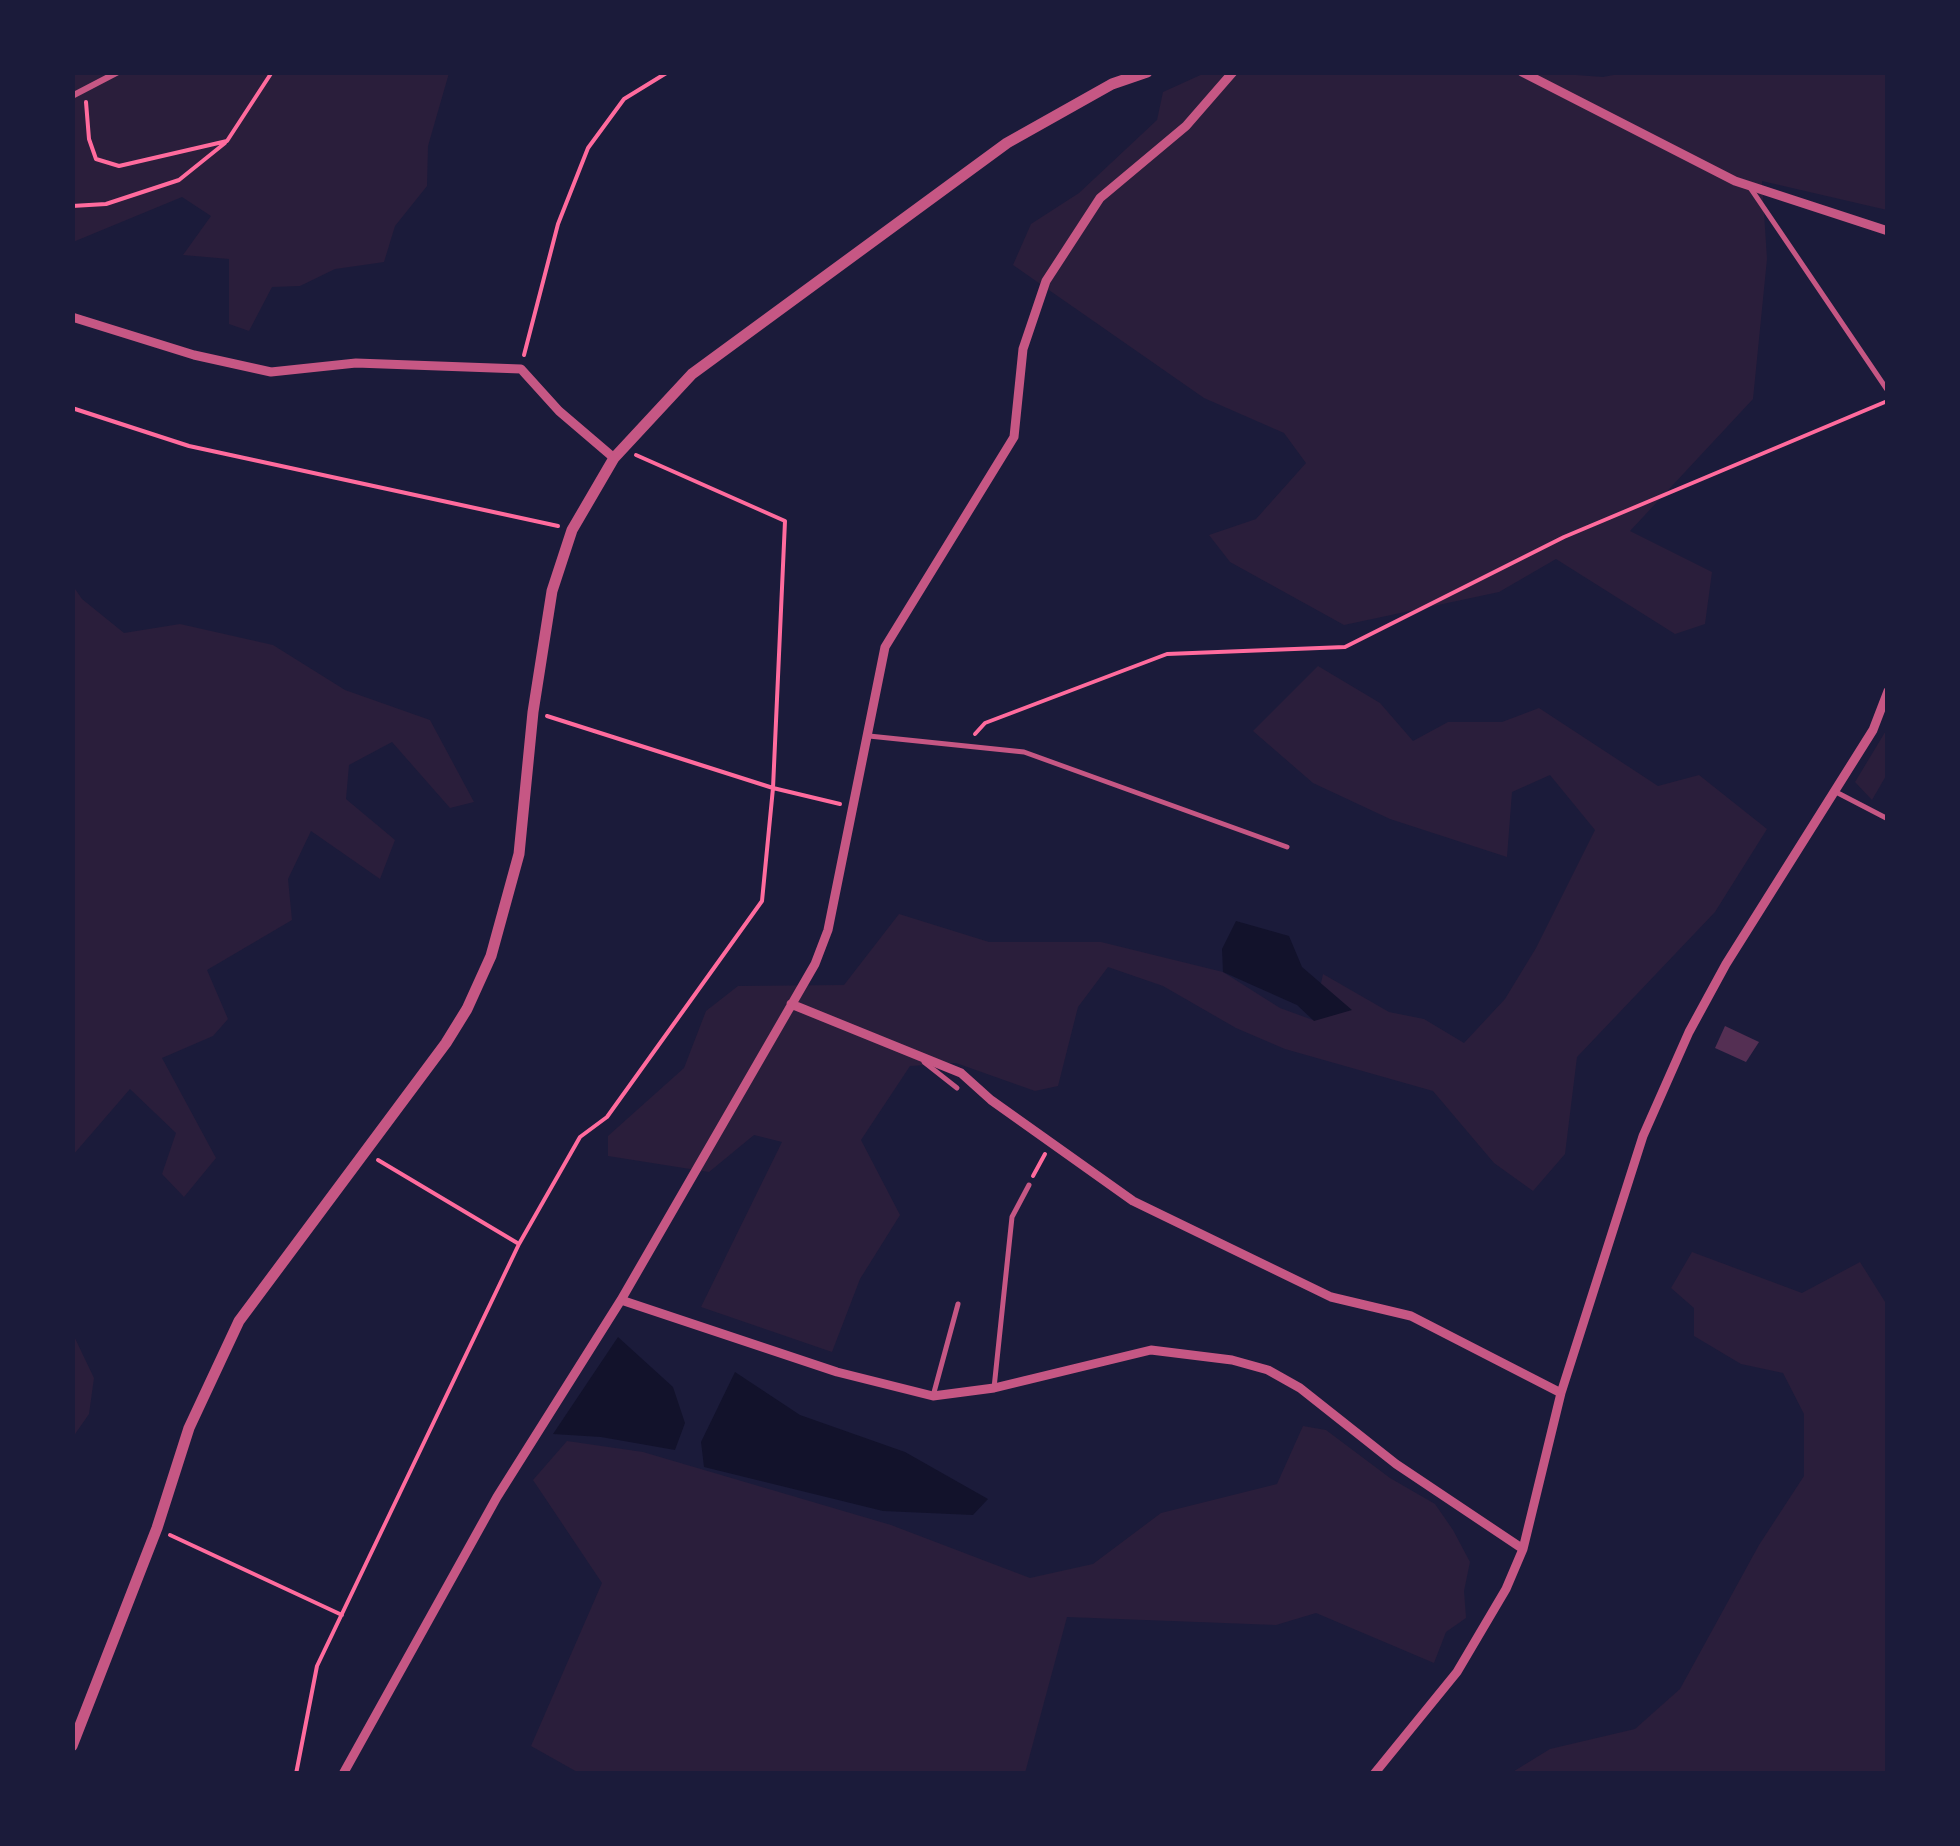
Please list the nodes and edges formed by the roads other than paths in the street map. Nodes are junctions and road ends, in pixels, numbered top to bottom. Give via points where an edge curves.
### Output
1 (1147, 72) edge
2 (1232, 72) edge
3 (1522, 72) edge
4 (114, 75) edge
5 (72, 96) edge
6 (1748, 185) junction
7 (1888, 231) edge
8 (72, 317) edge
9 (1888, 391) edge
10 (618, 453) junction
11 (1888, 690) edge
12 (866, 736) junction
13 (1834, 791) junction
14 (1888, 819) edge
15 (1287, 847) dead end
16 (791, 1004) junction
17 (923, 1060) junction
18 (957, 1088) dead end
19 (1029, 1185) road end
20 (622, 1300) junction
21 (958, 1304) dead end
22 (994, 1388) junction
23 (1561, 1393) junction
24 (933, 1396) junction
25 (1523, 1549) junction
26 (72, 1746) edge
27 (343, 1774) edge
28 (1374, 1774) edge

1 - 10 street via 1112,84 1007,143 692,374
2 - 12 street via 1186,126 1100,198 1046,281 1023,349 1014,437 885,646
3 - 6 street
4 - 5 street
6 - 7 street
6 - 9 lane
8 - 10 street via 270,372 356,362 521,369 560,411
10 - 26 street via 572,530 552,591 518,854 491,956 468,1009 239,1321 189,1428
11 - 13 street via 1873,730
12 - 15 lane via 1024,752
12 - 16 street via 828,930
13 - 14 lane
13 - 23 street via 1689,1032 1643,1136
16 - 17 street
16 - 20 street
17 - 18 lane
17 - 23 street via 961,1072 1133,1201 1331,1298 1411,1316
19 - 22 lane via 1012,1216
20 - 24 street via 837,1372
20 - 27 street via 497,1497
21 - 24 lane
22 - 24 street
22 - 25 street via 1152,1350 1268,1370
23 - 25 street
25 - 28 street via 1482,1636

